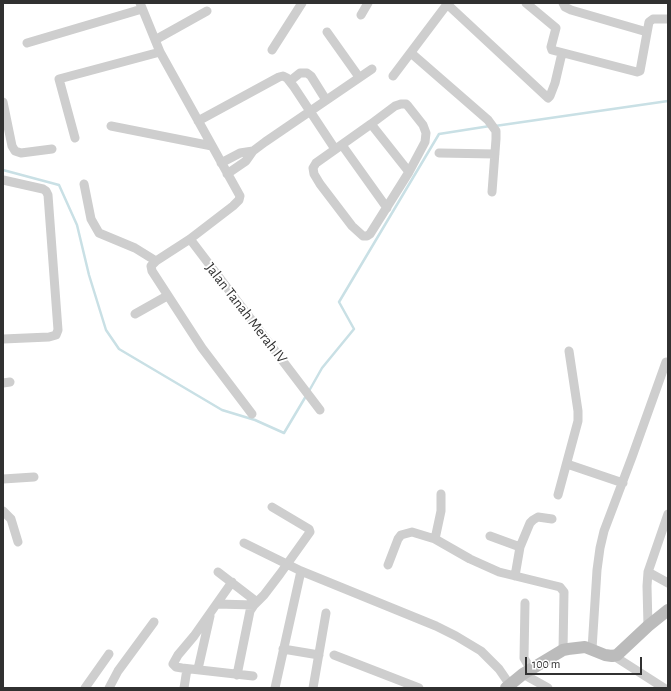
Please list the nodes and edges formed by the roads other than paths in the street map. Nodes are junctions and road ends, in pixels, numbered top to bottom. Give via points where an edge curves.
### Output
1 (302, 3) edge
2 (368, 3) edge
3 (448, 3) edge
4 (526, 3) edge
5 (563, 3) edge
6 (141, 6) edge
7 (207, 11) dead end
8 (361, 15) dead end
9 (668, 19) edge
10 (327, 32) dead end
11 (647, 32) junction
12 (155, 40) junction
13 (28, 43) dead end
14 (272, 50) dead end
15 (160, 52) junction
16 (411, 53) junction
17 (562, 53) junction
18 (372, 69) dead end
19 (393, 76) dead end
20 (359, 77) junction
21 (290, 81) junction
22 (326, 100) junction
23 (3, 102) edge
24 (309, 112) junction
25 (198, 121) junction
26 (371, 124) junction
27 (111, 126) dead end
28 (75, 138) dead end
29 (212, 146) junction
30 (338, 147) junction
31 (52, 149) dead end
32 (253, 150) junction
33 (439, 153) dead end
34 (495, 154) junction
35 (221, 163) junction
36 (408, 172) junction
37 (227, 174) junction
38 (3, 180) edge
39 (84, 184) dead end
40 (492, 192) dead end
41 (386, 208) junction
42 (190, 239) junction
43 (156, 261) junction
44 (167, 296) junction
45 (135, 314) dead end
46 (3, 340) edge
47 (569, 351) dead end
48 (666, 362) dead end
49 (320, 410) dead end
50 (252, 414) dead end
51 (567, 464) junction
52 (34, 477) dead end
53 (3, 479) edge
54 (623, 483) junction
55 (441, 494) dead end
56 (558, 495) dead end
57 (272, 507) dead end
58 (3, 511) edge
59 (668, 514) edge
60 (552, 519) dead end
61 (490, 536) dead end
62 (435, 539) junction
63 (18, 542) dead end
64 (244, 543) dead end
65 (520, 548) junction
66 (287, 565) junction
67 (388, 565) dead end
68 (301, 571) junction
69 (218, 572) dead end
70 (648, 572) junction
71 (515, 576) junction
72 (232, 582) junction
73 (668, 583) edge
74 (255, 603) junction
75 (217, 604) junction
76 (526, 604) dead end
77 (668, 610) edge
78 (211, 612) junction
79 (326, 613) dead end
80 (154, 622) dead end
81 (648, 626) junction
82 (283, 649) junction
83 (592, 649) junction
84 (563, 650) junction
85 (109, 654) dead end
86 (319, 655) junction
87 (334, 655) dead end
88 (614, 656) junction
89 (187, 669) junction
90 (198, 669) junction
91 (527, 672) junction
92 (237, 675) junction
93 (253, 676) dead end
94 (508, 686) edge
95 (85, 688) edge
96 (109, 688) edge
97 (184, 688) edge
98 (275, 688) edge
99 (313, 688) edge
100 (419, 688) edge
101 (548, 688) edge
102 (664, 688) edge

1 - 14 street
2 - 8 street
3 - 16 street
3 - 17 street via 548,98 555,83
4 - 17 street via 556,28 552,49
5 - 11 street via 571,10
6 - 12 street
6 - 13 street
7 - 12 street
9 - 11 street via 653,19 649,22
10 - 20 street
11 - 17 street via 640,71 637,72
12 - 15 street
15 - 25 street
15 - 28 street via 59,79
16 - 19 street
16 - 34 street via 490,123 496,131
18 - 20 street
20 - 22 street
21 - 22 street via 300,73 307,73
21 - 24 street
21 - 25 street via 285,77 279,77
22 - 24 street
23 - 31 street via 15,151
24 - 30 street
24 - 32 street
25 - 29 street
26 - 30 street
26 - 36 street
26 - 36 street via 403,103 423,125 426,133 423,147
27 - 29 street
29 - 35 street
30 - 41 street
30 - 41 street via 313,168 320,184 361,235 370,234
32 - 35 street via 240,153
32 - 37 street via 246,161
33 - 34 street
34 - 40 street
35 - 37 street
36 - 41 street
37 - 42 street via 239,194 239,200
38 - 46 street via 43,189 48,195 58,330 56,335 49,337
39 - 43 street via 91,220 99,233 135,248
42 - 43 street
42 - 49 street, Jalan Tanah Merah IV
43 - 44 street via 152,271
44 - 45 street
44 - 50 street
47 - 51 street via 579,415
48 - 54 street
51 - 54 street
51 - 56 street
52 - 53 street
54 - 83 street via 606,525 600,548
55 - 62 street via 441,511
57 - 66 street via 309,531
58 - 63 street via 11,519
59 - 70 street
60 - 65 street via 538,517 532,520
61 - 65 street
62 - 67 street via 412,532 401,535
62 - 71 street via 485,566
64 - 66 street
65 - 71 street
66 - 68 street
66 - 74 street
68 - 82 street
68 - 94 street via 456,636 481,651 498,669
69 - 72 street
70 - 73 street
70 - 81 street
71 - 84 street via 563,589
72 - 74 street
72 - 75 street
74 - 75 street
74 - 92 street via 250,611
75 - 78 street
76 - 91 street via 523,642
77 - 81 street
78 - 89 street via 174,661 176,667
78 - 90 street
79 - 86 street
80 - 96 street via 118,671
81 - 88 street via 622,652
82 - 86 street
82 - 98 street
83 - 84 street via 580,647
83 - 88 street
84 - 91 street
85 - 95 street
86 - 99 street
87 - 100 street
88 - 102 street
89 - 90 street
89 - 97 street
90 - 92 street
91 - 94 street
91 - 101 street
92 - 93 street

